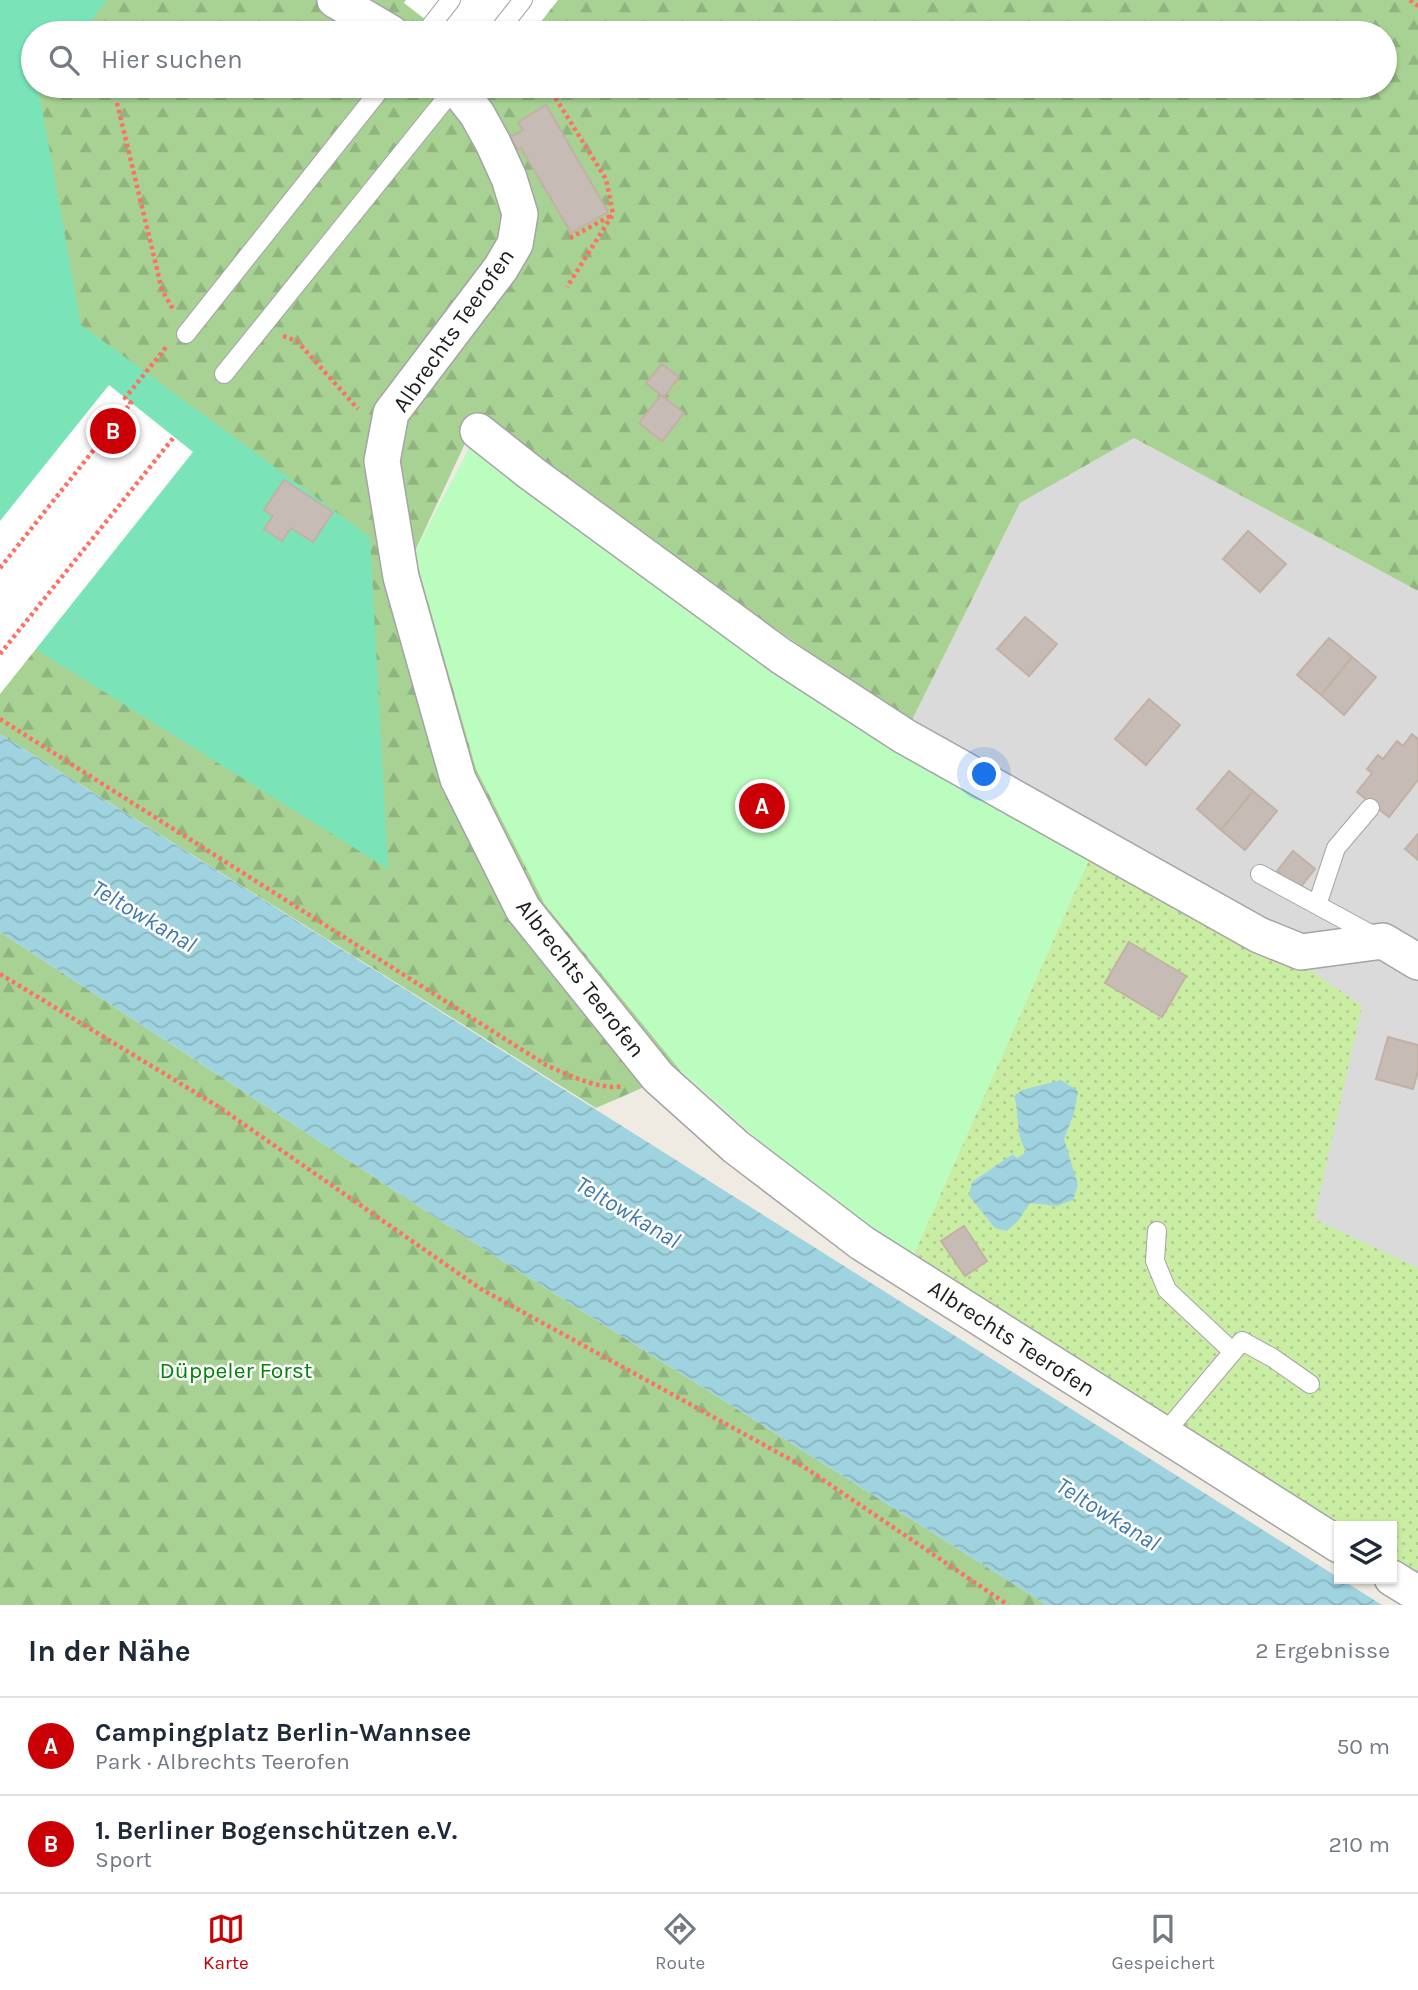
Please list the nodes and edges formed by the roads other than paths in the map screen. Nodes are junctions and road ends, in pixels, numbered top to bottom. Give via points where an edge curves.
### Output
1 (335, 0) edge
2 (451, 0) edge
3 (523, 0) edge
4 (371, 21) edge
5 (434, 21) edge
6 (506, 21) edge
7 (373, 98) edge
8 (445, 98) edge
9 (464, 98) edge
10 (180, 336) road end
11 (224, 374) dead end
12 (478, 431) dead end
13 (1370, 808) dead end
14 (1260, 874) dead end
15 (1317, 905) junction
16 (1382, 940) junction
17 (1418, 962) edge
18 (1157, 1231) dead end
19 (1233, 1352) junction
20 (1310, 1384) dead end
21 (1163, 1435) junction
22 (1334, 1542) edge
23 (1397, 1581) edge
24 (1418, 1594) edge

1 - 4 street
2 - 5 lane
3 - 6 lane
7 - 10 lane
8 - 11 lane
9 - 21 street, Albrechts Teerofen via 509,178 520,214 515,244 502,268 391,413 383,461 401,577 458,779 523,909 658,1077 736,1147 862,1243
12 - 16 street via 781,656 916,743 1259,935 1301,952
13 - 15 lane via 1336,848
14 - 15 lane
15 - 16 lane
16 - 17 street
18 - 19 lane via 1155,1262 1167,1290
19 - 20 lane via 1242,1341
19 - 21 lane
21 - 22 street, Albrechts Teerofen
23 - 24 street

